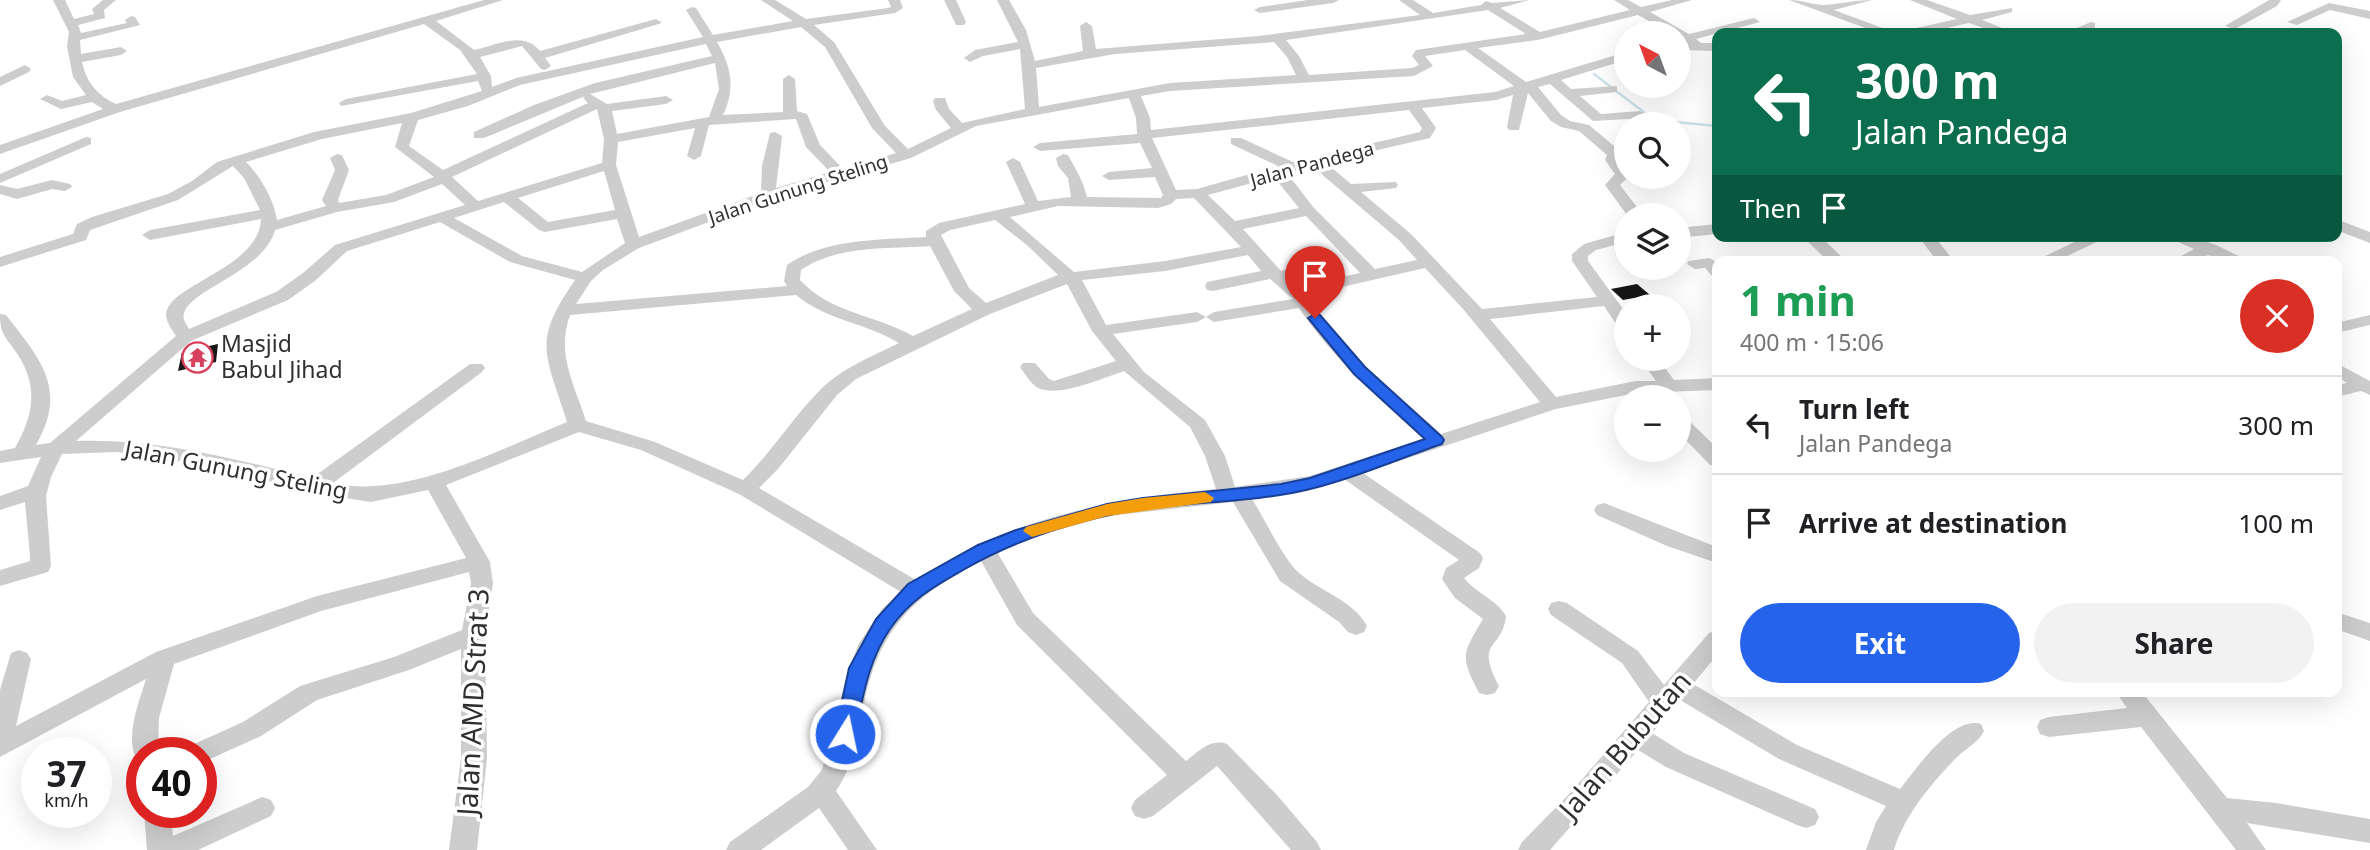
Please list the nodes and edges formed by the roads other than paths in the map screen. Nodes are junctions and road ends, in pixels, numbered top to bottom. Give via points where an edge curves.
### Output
1 (76, 0) edge
2 (110, 0) edge
3 (497, 0) edge
4 (767, 0) edge
5 (894, 0) edge
6 (950, 0) edge
7 (1003, 0) edge
8 (1333, 0) edge
9 (1405, 0) edge
10 (1479, 0) edge
11 (1524, 0) edge
12 (1620, 0) edge
13 (1686, 0) edge
14 (1795, 0) edge
15 (1866, 0) edge
16 (1916, 0) edge
17 (2275, 0) edge
18 (59, 1) edge
19 (1491, 7) junction
20 (1820, 9) junction
21 (692, 10) dead end
22 (1260, 10) dead end
23 (2008, 10) dead end
24 (1642, 13) junction
25 (2370, 15) edge
26 (1430, 16) junction
27 (1972, 18) junction
28 (424, 19) junction
29 (1654, 21) edge
30 (960, 22) dead end
31 (1754, 22) dead end
32 (2293, 22) dead end
33 (72, 23) junction
34 (656, 23) dead end
35 (804, 23) junction
36 (1279, 23) dead end
37 (135, 25) dead end
38 (1086, 26) dead end
39 (2091, 26) dead end
40 (2231, 26) dead end
41 (1736, 28) edge
42 (1875, 28) edge
43 (1931, 28) edge
44 (1997, 28) edge
45 (2085, 28) edge
46 (1291, 36) junction
47 (1538, 36) junction
48 (1712, 36) edge
49 (74, 38) junction
50 (1277, 38) junction
51 (711, 40) junction
52 (1691, 43) edge
53 (1025, 44) junction
54 (1691, 44) edge
55 (1712, 46) edge
56 (1468, 47) junction
57 (121, 51) dead end
58 (1090, 52) junction
59 (471, 55) junction
60 (538, 56) junction
61 (720, 58) junction
62 (970, 58) dead end
63 (76, 59) junction
64 (1614, 59) edge
65 (1030, 66) junction
66 (25, 69) dead end
67 (552, 75) junction
68 (485, 76) junction
69 (1304, 78) junction
70 (789, 79) dead end
71 (1553, 80) junction
72 (0, 82) edge
73 (1526, 89) junction
74 (1612, 89) dead end
75 (486, 93) junction
76 (580, 93) junction
77 (1133, 93) junction
78 (1567, 93) junction
79 (94, 97) junction
80 (47, 99) dead end
81 (666, 100) dead end
82 (940, 101) dead end
83 (346, 103) dead end
84 (602, 106) junction
85 (1414, 107) junction
86 (115, 108) junction
87 (1032, 110) junction
88 (790, 116) junction
89 (412, 117) junction
90 (1614, 117) edge
91 (708, 121) junction
92 (1514, 128) dead end
93 (960, 129) junction
94 (479, 135) dead end
95 (775, 136) dead end
96 (1144, 137) junction
97 (611, 139) junction
98 (86, 141) dead end
99 (1236, 141) dead end
100 (1040, 147) dead end
101 (0, 150) edge
102 (906, 155) junction
103 (694, 156) dead end
104 (337, 158) dead end
105 (1063, 158) dead end
106 (1315, 161) junction
107 (237, 162) junction
108 (1013, 162) dead end
109 (609, 165) junction
110 (1285, 170) junction
111 (1161, 172) junction
112 (841, 175) junction
113 (1109, 176) dead end
114 (443, 177) junction
115 (0, 180) edge
116 (1391, 186) dead end
117 (65, 187) dead end
118 (0, 189) edge
119 (1348, 189) junction
120 (1198, 193) junction
121 (768, 195) junction
122 (1171, 195) junction
123 (507, 197) junction
124 (1080, 202) junction
125 (1626, 203) edge
126 (1033, 206) junction
127 (476, 207) junction
128 (335, 208) junction
129 (1309, 211) junction
130 (623, 213) junction
131 (998, 215) junction
132 (443, 218) junction
133 (269, 220) junction
134 (1232, 226) junction
135 (2342, 226) edge
136 (1712, 230) edge
137 (1691, 232) edge
138 (150, 235) dead end
139 (2370, 238) edge
140 (1614, 240) edge
141 (935, 241) junction
142 (1817, 242) edge
143 (1931, 242) edge
144 (2087, 242) edge
145 (2191, 242) edge
146 (633, 245) junction
147 (2210, 248) junction
148 (1249, 250) junction
149 (1319, 251) dead end
150 (1832, 256) edge
151 (1942, 256) edge
152 (2055, 256) edge
153 (2192, 256) edge
154 (2229, 256) edge
155 (0, 262) edge
156 (1428, 262) junction
157 (1695, 264) dead end
158 (1712, 266) edge
159 (1371, 275) junction
160 (1276, 276) junction
161 (1069, 277) junction
162 (585, 278) junction
163 (1213, 286) dead end
164 (798, 290) junction
165 (1301, 297) junction
166 (1607, 301) junction
167 (563, 310) junction
168 (984, 310) junction
169 (1614, 310) edge
170 (1477, 315) junction
171 (2342, 315) edge
172 (0, 319) edge
173 (2362, 322) edge
174 (2342, 327) edge
175 (1101, 331) junction
176 (184, 337) junction
177 (912, 343) junction
178 (1127, 364) junction
179 (1029, 367) dead end
180 (476, 368) dead end
181 (2342, 372) edge
182 (1712, 385) edge
183 (1691, 387) edge
184 (2367, 387) edge
185 (2342, 390) edge
186 (1614, 392) edge
187 (1552, 404) junction
188 (578, 425) junction
189 (1691, 434) edge
190 (1436, 440) junction
191 (56, 448) junction
192 (22, 453) junction
193 (1712, 455) edge
194 (0, 457) edge
195 (1349, 472) junction
196 (434, 482) junction
197 (315, 486) junction
198 (746, 488) junction
199 (36, 491) junction
200 (1234, 495) junction
201 (0, 503) edge
202 (1604, 510) dead end
203 (985, 549) junction
204 (1712, 553) edge
205 (479, 562) junction
206 (0, 578) edge
207 (914, 589) junction
208 (1559, 609) dead end
209 (2342, 622) edge
210 (1356, 626) dead end
211 (2370, 632) edge
212 (473, 635) junction
213 (1712, 645) edge
214 (164, 658) junction
215 (19, 659) dead end
216 (1487, 686) dead end
217 (1670, 694) junction
218 (2132, 697) edge
219 (2147, 716) junction
220 (2049, 727) dead end
221 (1972, 730) dead end
222 (1635, 735) junction
223 (146, 737) edge
224 (0, 745) edge
225 (217, 745) edge
226 (1185, 776) junction
227 (822, 791) junction
228 (1904, 803) junction
229 (262, 808) dead end
230 (1144, 808) dead end
231 (2219, 809) junction
232 (1806, 817) dead end
233 (159, 828) edge
234 (2370, 831) edge
235 (1536, 849) edge
236 (161, 850) edge
237 (170, 850) edge
238 (463, 850) edge
239 (740, 850) edge
240 (863, 850) edge
241 (1307, 850) edge
242 (1881, 850) edge
243 (2252, 850) edge

1 - 18 street
2 - 33 street via 98,9 101,16
3 - 28 street
4 - 35 street
5 - 35 street via 897,8 891,11
6 - 30 street
7 - 53 street
8 - 22 street
9 - 26 street
10 - 19 street
11 - 19 street
12 - 24 street
13 - 24 street
14 - 20 street
15 - 20 street
16 - 27 street
17 - 40 street
18 - 33 street
19 - 26 street
19 - 47 street
20 - 42 street
21 - 51 street
23 - 27 street
24 - 29 street
24 - 47 street
25 - 32 street via 2329,6
26 - 46 street
27 - 43 street
27 - 44 street
28 - 59 street
28 - 86 street
31 - 41 street
33 - 49 street
34 - 60 street
35 - 51 street
35 - 102 street via 830,45 879,128
36 - 46 street
37 - 49 street
38 - 58 street
39 - 45 street
46 - 50 street
47 - 56 street
48 - 52 street
49 - 63 street
50 - 58 street
50 - 69 street
51 - 61 street
51 - 67 street
53 - 62 street
53 - 65 street
54 - 55 street
56 - 69 street, Jalan Gunung Steling via 1420,53 1427,66 1414,72
56 - 73 street
57 - 63 street
58 - 65 street
59 - 60 street via 523,42
59 - 68 street
60 - 67 street
61 - 76 street via 629,77
61 - 91 street via 726,89 722,106
63 - 79 street via 79,77
64 - 71 street
65 - 87 street
66 - 72 street
67 - 75 street
68 - 75 street
68 - 83 street
69 - 77 street, Jalan Gunung Steling
70 - 88 street
71 - 73 street
71 - 78 street
73 - 85 street
73 - 92 street
73 - 125 street via 1556,118 1584,128 1615,154 1612,160 1623,174 1612,185
74 - 78 street
75 - 89 street
76 - 84 street
76 - 94 street
77 - 87 street, Jalan Gunung Steling
77 - 96 street via 1143,118
78 - 90 street via 1598,118
79 - 80 street via 64,104
79 - 86 street
81 - 84 street
82 - 93 street
84 - 97 street
84 - 114 street via 564,117
85 - 96 street
85 - 106 street, Jalan Pandega via 1429,128 1425,135
86 - 101 street
87 - 93 street, Jalan Gunung Steling
88 - 91 street
88 - 112 street via 803,117 813,147
89 - 107 street via 319,135
89 - 114 street via 402,148
91 - 97 street
91 - 103 street
93 - 102 street, Jalan Gunung Steling
95 - 121 street
96 - 100 street
96 - 111 street
97 - 109 street
98 - 115 street
99 - 110 street
102 - 112 street, Jalan Gunung Steling
104 - 128 street via 342,170 330,200
105 - 124 street
106 - 110 street, Jalan Pandega
106 - 119 street
107 - 133 street via 257,186
107 - 155 street via 218,167 173,197 97,220 83,227 80,237
108 - 126 street
109 - 123 street
109 - 130 street
110 - 120 street, Jalan Pandega
110 - 129 street
111 - 113 street
111 - 122 street
112 - 121 street, Jalan Gunung Steling
114 - 127 street
114 - 128 street via 389,199
116 - 119 street
117 - 118 street via 51,184 21,194
119 - 156 street
120 - 122 street, Jalan Pandega
120 - 134 street
121 - 146 street, Jalan Gunung Steling
122 - 124 street via 1158,202
123 - 127 street
123 - 130 street via 545,227
124 - 126 street
126 - 131 street
127 - 132 street
128 - 133 street
129 - 134 street
129 - 159 street
130 - 146 street
131 - 141 street via 938,229 932,234
131 - 161 street
132 - 162 street via 516,259
132 - 176 street via 346,245 282,296
133 - 138 street
133 - 176 street via 264,239 237,267 179,305 175,319
134 - 148 street
135 - 139 street
136 - 137 street
140 - 166 street via 1580,254 1586,272
141 - 164 street via 835,250 801,260 793,268 792,281
141 - 168 street via 962,291
142 - 150 street
143 - 151 street
144 - 152 street
145 - 147 street
146 - 162 street, Jalan Gunung Steling
147 - 153 street
147 - 154 street
148 - 160 street
148 - 161 street
149 - 160 street via 1325,260
156 - 159 street
156 - 170 street
157 - 158 street
159 - 165 street
160 - 163 street
160 - 165 street
161 - 168 street
161 - 175 street
162 - 167 street, Jalan Gunung Steling
164 - 167 street
164 - 177 street via 829,311 882,327
165 - 175 street via 1206,317
165 - 190 street via 1359,370
166 - 169 street
166 - 170 street
167 - 188 street, Jalan Gunung Steling via 554,350
168 - 177 street
170 - 187 street
171 - 173 street
172 - 192 street via 32,361 40,386 39,427
173 - 174 street
175 - 178 street
176 - 191 street
177 - 198 street via 850,375 830,391
178 - 179 street via 1049,387
178 - 200 street via 1198,424
180 - 197 street
181 - 184 street
182 - 183 street
184 - 185 street
186 - 187 street
187 - 190 street
188 - 196 street, Jalan Gunung Steling
188 - 198 street via 648,446
189 - 193 street
190 - 195 street
191 - 192 street, Jalan Gunung Steling
191 - 197 street, Jalan Gunung Steling via 117,446 169,453
191 - 199 street
192 - 194 street, Jalan Gunung Steling
195 - 200 street via 1281,490
195 - 216 street via 1472,558 1453,579 1496,619 1476,645 1475,663
196 - 197 street, Jalan Gunung Steling via 371,495
196 - 205 street, Jalan AMD Strat 3
198 - 207 street
199 - 201 street
199 - 206 street via 36,526 43,554 40,566
200 - 203 street via 1107,510
200 - 210 street via 1288,575
202 - 204 street
203 - 207 street
203 - 226 street via 1025,619
205 - 212 street, Jalan AMD Strat 3 via 482,583
205 - 214 street via 317,604
207 - 227 street via 870,644 852,693 839,761
208 - 217 street via 1630,657
209 - 211 street
212 - 225 street via 309,693
212 - 238 street, Jalan AMD Strat 3 via 474,758
213 - 217 street, Jalan Bubutan
214 - 223 street
214 - 224 street
215 - 224 street
217 - 222 street, Jalan Bubutan
217 - 228 street
218 - 219 street
219 - 220 street
219 - 231 street
221 - 228 street via 1948,750
222 - 232 street via 1675,760
222 - 235 street, Jalan Bubutan
226 - 230 street
226 - 241 street via 1218,751
227 - 239 street
227 - 240 street
228 - 242 street via 1889,822
229 - 237 street
231 - 234 street
231 - 243 street
233 - 236 street

